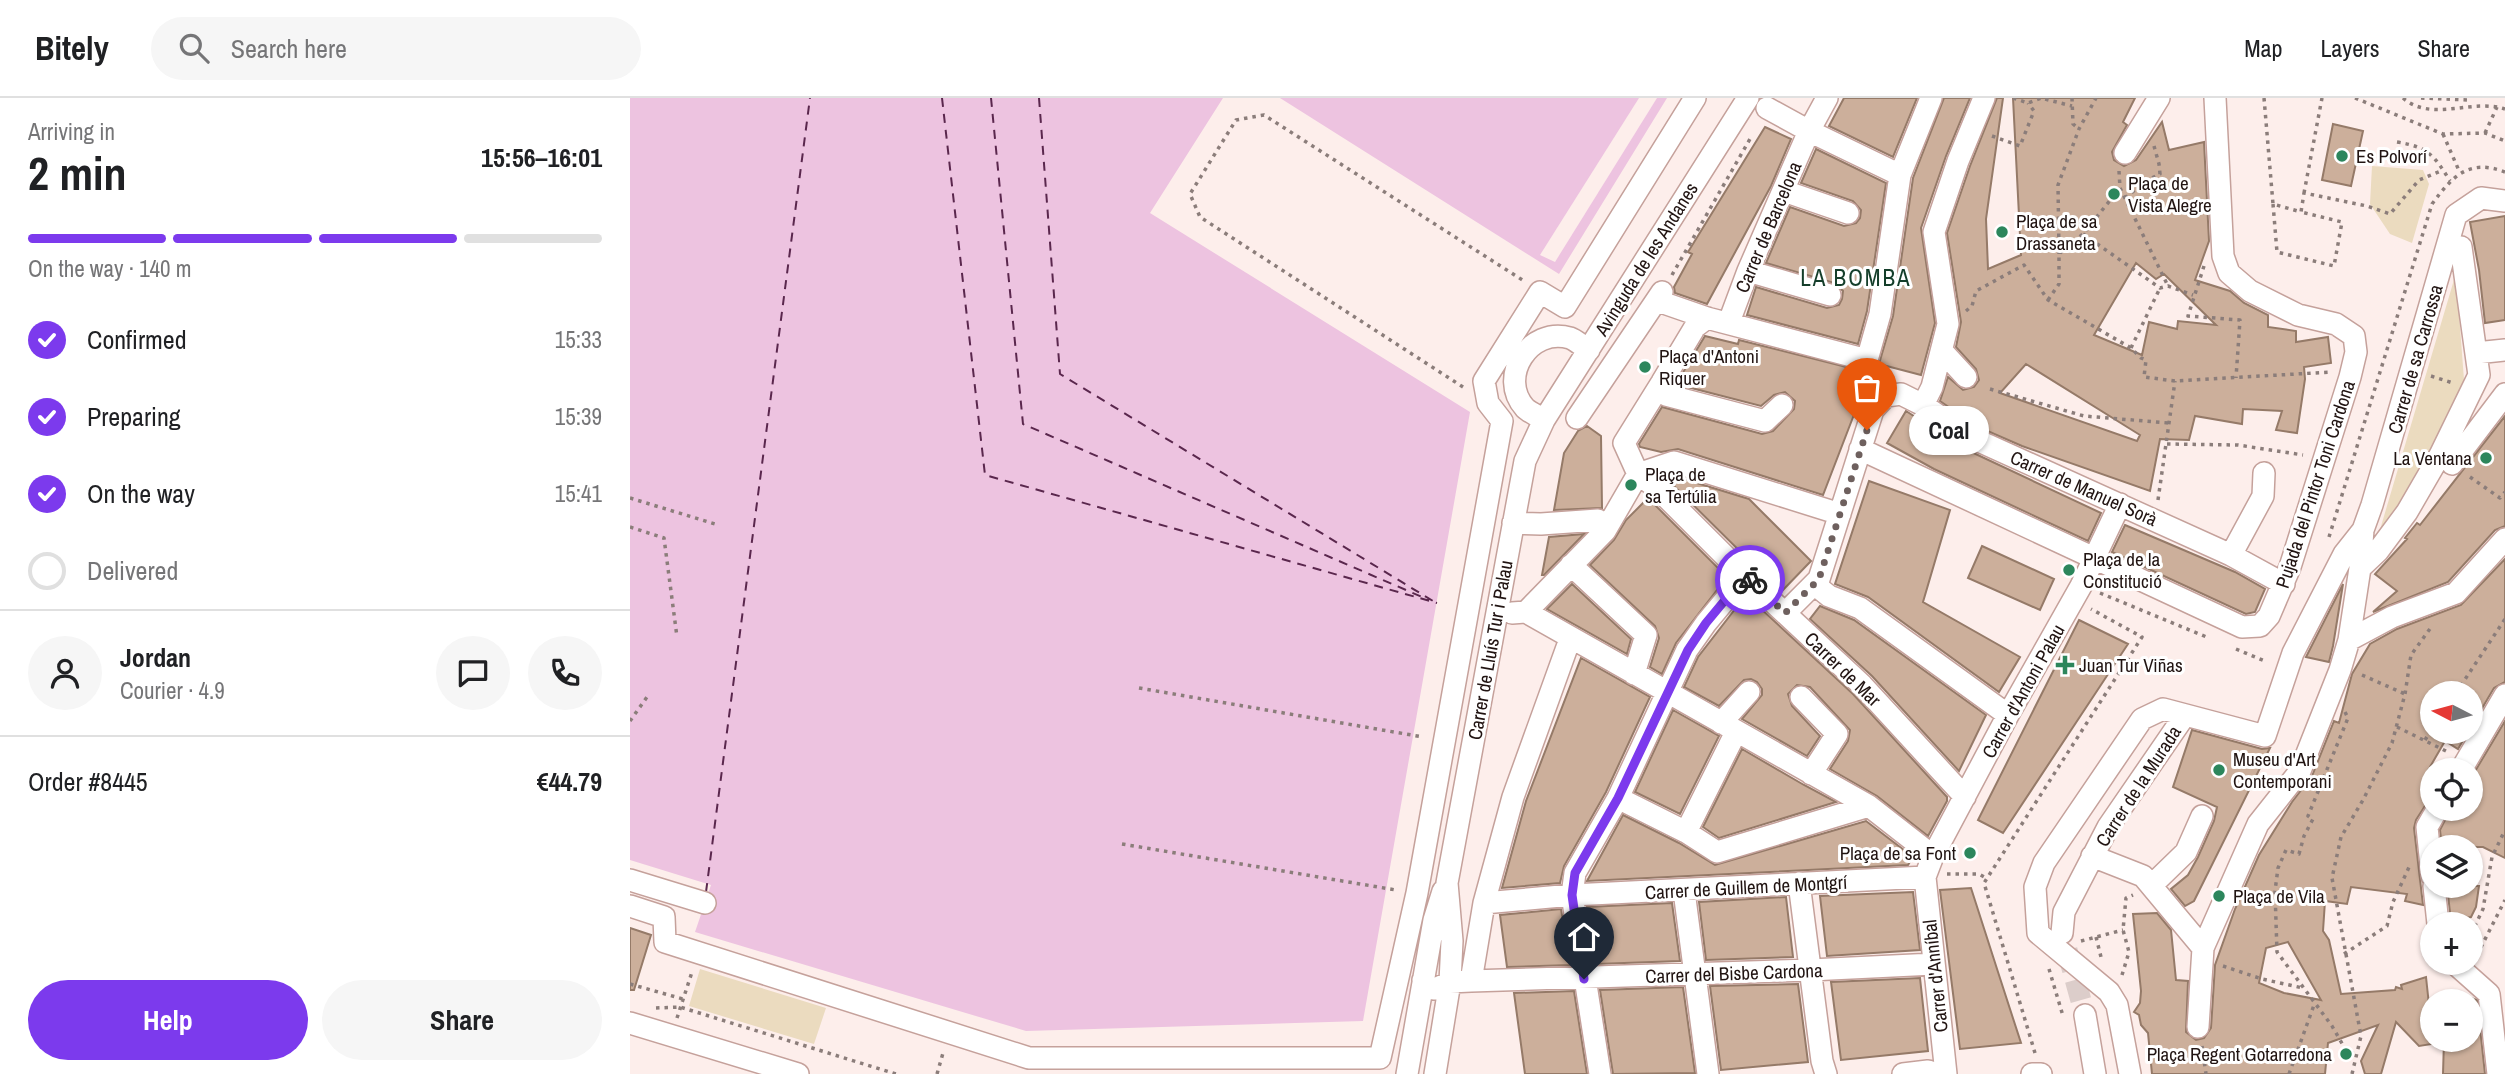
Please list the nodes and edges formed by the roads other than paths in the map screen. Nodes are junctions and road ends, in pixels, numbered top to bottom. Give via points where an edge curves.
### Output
1 (1695, 98) edge
2 (1748, 98) edge
3 (1827, 98) edge
4 (1931, 98) edge
5 (1984, 98) edge
6 (2159, 98) edge
7 (2215, 98) edge
8 (1768, 108) road end
9 (1809, 131) junction
10 (2126, 153) dead end
11 (1900, 175) junction
12 (1784, 191) junction
13 (2505, 201) edge
14 (1848, 213) dead end
15 (2461, 247) dead end
16 (1748, 271) junction
17 (1830, 295) dead end
18 (1707, 318) junction
19 (1729, 323) junction
20 (1588, 350) junction
21 (2505, 350) edge
22 (1943, 352) junction
23 (2476, 353) junction
24 (1966, 377) dead end
25 (1664, 389) junction
26 (2505, 394) edge
27 (1782, 405) dead end
28 (1923, 405) junction
29 (1577, 418) dead end
30 (1544, 420) junction
31 (1860, 449) junction
32 (2452, 464) road end
33 (2264, 473) dead end
34 (1638, 474) junction
35 (2120, 505) junction
36 (1840, 513) junction
37 (1513, 523) junction
38 (1602, 525) junction
39 (2362, 530) junction
40 (2505, 539) edge
41 (2231, 555) junction
42 (2095, 558) junction
43 (1572, 565) junction
44 (2360, 568) junction
45 (1745, 576) junction
46 (1814, 584) junction
47 (2284, 584) junction
48 (1526, 612) junction
49 (1785, 613) junction
50 (1496, 614) junction
51 (1570, 639) junction
52 (2349, 640) junction
53 (1634, 674) junction
54 (1749, 692) dead end
55 (1668, 694) junction
56 (2505, 695) edge
57 (1801, 697) dead end
58 (2008, 715) junction
59 (2185, 715) junction
60 (1729, 727) junction
61 (2468, 758) edge
62 (1811, 774) junction
63 (1965, 797) junction
64 (1618, 798) junction
65 (1868, 806) junction
66 (2202, 816) dead end
67 (1686, 832) junction
68 (1717, 852) junction
69 (2092, 856) junction
70 (1929, 867) junction
71 (630, 880) edge
72 (1447, 883) junction
73 (1799, 883) junction
74 (2152, 885) junction
75 (1694, 890) junction
76 (1572, 895) junction
77 (705, 903) dead end
78 (1484, 903) junction
79 (630, 906) edge
80 (2052, 938) junction
81 (2203, 953) junction
82 (1934, 964) junction
83 (1810, 970) junction
84 (1694, 974) junction
85 (2468, 975) edge
86 (1423, 979) junction
87 (1584, 979) junction
88 (1460, 982) junction
89 (2085, 1015) tunnel mouth
90 (630, 1023) edge
91 (2198, 1027) road end
92 (1414, 1028) junction
93 (1441, 1031) junction
94 (798, 1074) edge
95 (1407, 1074) edge
96 (1436, 1074) edge
97 (1600, 1074) edge
98 (1708, 1074) edge
99 (1826, 1074) edge
100 (1903, 1074) edge
101 (1937, 1074) edge
102 (1946, 1074) edge
103 (2032, 1074) edge
104 (2041, 1074) edge
105 (2095, 1074) edge
106 (2130, 1074) edge
107 (2498, 1074) edge

1 - 79 street via 1565,307 1540,292 1484,381 1488,403 1502,421 1417,893 1380,1058 1029,1058 665,942 664,917
2 - 20 street, Avinguda de les Andanes
3 - 9 street, Carrer de Barcelona
4 - 11 street
5 - 22 street via 1934,232 1946,317
6 - 10 street
7 - 47 street, Pujada del Pintor Toni Cardona via 2222,256 2229,273 2250,291 2298,315 2336,324 2354,336 2356,352 2350,377
8 - 9 street
9 - 11 street
9 - 12 street, Carrer de Barcelona
11 - 19 street via 1880,314 1867,360
12 - 14 street
12 - 16 street, Carrer de Barcelona
13 - 39 street, Carrer de sa Carrossa via 2481,198 2456,215
15 - 23 street, Carrer de sa Carrossa
16 - 17 street
16 - 19 street, Carrer de Barcelona
18 - 19 street
18 - 25 street via 1695,327
18 - 29 street via 1658,294
20 - 30 street, Avinguda de les Andanes
20 - 30 street via 1570,338 1548,337 1528,347 1522,356 1516,366 1515,388 1525,408
21 - 23 street
22 - 24 street
22 - 28 street
23 - 44 street, Carrer de sa Carrossa via 2479,375 2440,455 2407,512
25 - 27 street via 1765,421
25 - 34 street via 1625,443
26 - 32 street
28 - 31 street, Carrer de Manuel Sorà via 1900,394 1886,396 1873,410
28 - 35 street, Carrer de Manuel Sorà via 1970,437
30 - 37 street, Carrer de Lluís Tur i Palau via 1525,461
31 - 36 street
31 - 42 street
33 - 41 street via 2263,496
34 - 36 street via 1674,462
34 - 38 street
34 - 45 street, Carrer de Mar
35 - 41 street, Carrer de Manuel Sorà
35 - 42 street, Carrer d'Antoni Palau
36 - 46 street
37 - 38 street
37 - 50 street, Carrer de Lluís Tur i Palau
38 - 43 street
39 - 44 street
39 - 59 street, Carrer de la Murada via 2344,554 2293,653 2265,736
40 - 52 street via 2456,593 2392,617
41 - 47 street, Carrer de Manuel Sorà
42 - 47 street, Pujada del Pintor Toni Cardona via 2242,627 2260,626
42 - 58 street, Carrer d'Antoni Palau
43 - 48 street
43 - 53 street via 1646,635
44 - 52 street
45 - 49 street, Carrer de Mar
45 - 55 street via 1688,650
46 - 49 street
46 - 58 street via 1829,596 1860,608
48 - 50 street
48 - 51 street, Carrer de Lluís Tur i Palau
49 - 63 street, Carrer de Mar via 1862,685
50 - 72 street, Carrer de Lluís Tur i Palau
51 - 53 street
51 - 78 street, Carrer de Lluís Tur i Palau via 1513,797
52 - 81 street via 2347,669 2300,771 2258,824
53 - 55 street
54 - 60 street
55 - 60 street
55 - 64 street
56 - 61 street
57 - 62 street via 1837,734
58 - 63 street, Carrer d'Antoni Palau
59 - 69 street, Carrer de la Murada
59 - 80 street via 2163,709 2142,719 2043,863 2035,887
60 - 62 street
60 - 67 street
62 - 65 street
63 - 70 street, Carrer d'Antoni Palau
64 - 67 street
64 - 76 street via 1575,873
65 - 68 street
65 - 70 street
66 - 74 street via 2186,852
67 - 68 street
68 - 75 street
69 - 74 street via 2143,876
69 - 80 street, Carrer de la Murada
70 - 73 street, Carrer de Guillem de Montgrí
70 - 82 street, Carrer d'Anníbal
71 - 77 street
72 - 86 street, Carrer de Lluís Tur i Palau via 1434,920
72 - 88 street, Carrer de Lluís Tur i Palau
73 - 75 street, Carrer de Guillem de Montgrí
73 - 83 street
74 - 81 street
75 - 76 street, Carrer de Guillem de Montgrí
75 - 84 street
76 - 78 street, Carrer de Guillem de Montgrí
76 - 87 street
78 - 88 street, Carrer de Lluís Tur i Palau
80 - 106 street via 2117,1005
81 - 91 street
82 - 83 street, Carrer del Bisbe Cardona
82 - 102 street, Carrer d'Anníbal
83 - 84 street, Carrer del Bisbe Cardona
83 - 99 street
84 - 87 street, Carrer del Bisbe Cardona
84 - 98 street
85 - 107 street via 2489,994
86 - 88 street via 1428,988 1435,989
86 - 92 street, Carrer de Lluís Tur i Palau
87 - 88 street, Carrer del Bisbe Cardona
87 - 97 street
88 - 93 street, Carrer de Lluís Tur i Palau
89 - 105 street
90 - 94 street
92 - 93 street via 1430,1020
92 - 95 street, Carrer de Lluís Tur i Palau
93 - 96 street, Carrer de Lluís Tur i Palau
100 - 101 street
103 - 104 street

